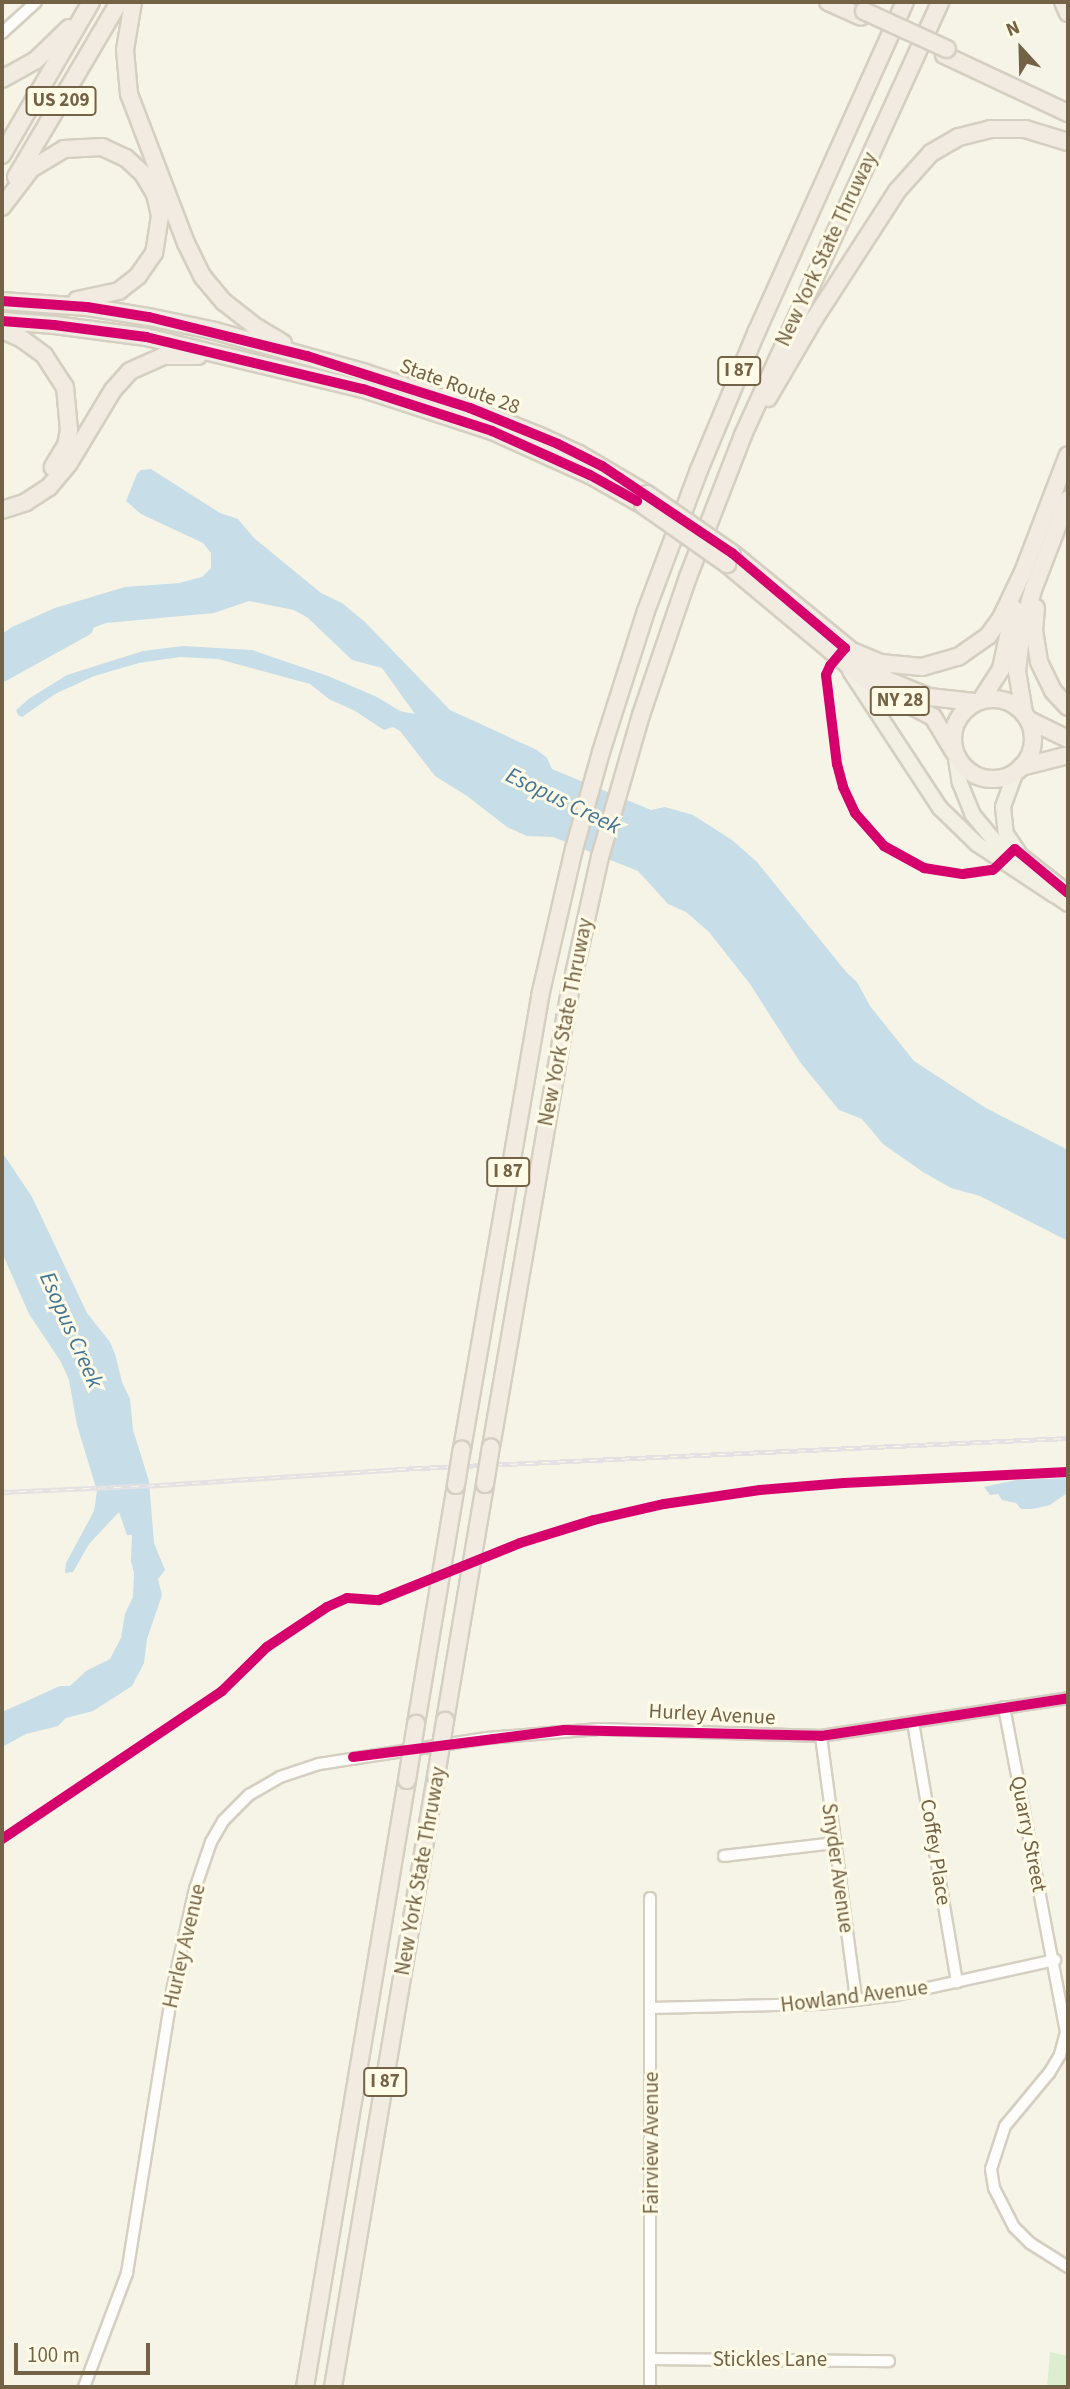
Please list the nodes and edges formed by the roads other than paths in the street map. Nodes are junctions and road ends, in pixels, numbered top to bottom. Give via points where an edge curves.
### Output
1 (36, 2) edge
2 (91, 2) edge
3 (119, 2) edge
4 (133, 2) edge
5 (828, 2) edge
6 (844, 2) edge
7 (899, 2) edge
8 (905, 2) edge
9 (940, 2) edge
10 (1062, 2) edge
11 (1068, 13) edge
12 (863, 14) junction
13 (2, 33) edge
14 (946, 52) junction
15 (878, 62) junction
16 (2, 79) edge
17 (1068, 105) edge
18 (1068, 113) edge
19 (1068, 142) edge
20 (2, 155) edge
21 (2, 200) edge
22 (2, 207) edge
23 (2, 301) edge
24 (27, 302) junction
25 (2, 321) edge
26 (2, 330) edge
27 (307, 356) junction
28 (272, 365) junction
29 (1068, 455) edge
30 (724, 481) junction
31 (2, 499) edge
32 (645, 499) junction
33 (1068, 499) edge
34 (2, 510) edge
35 (1050, 545) junction
36 (1023, 572) junction
37 (845, 656) junction
38 (978, 701) junction
39 (1068, 707) edge
40 (1027, 716) junction
41 (1068, 739) edge
42 (955, 755) junction
43 (1068, 755) edge
44 (1018, 769) junction
45 (1061, 894) edge
46 (1068, 904) edge
47 (1068, 1698) edge
48 (1004, 1707) junction
49 (913, 1722) junction
50 (821, 1735) junction
51 (835, 1843) junction
52 (724, 1856) dead end
53 (650, 1898) dead end
54 (1055, 1960) junction
55 (957, 1982) junction
56 (856, 2000) junction
57 (651, 2008) junction
58 (1068, 2267) edge
59 (650, 2359) junction
60 (889, 2361) dead end
61 (84, 2387) edge
62 (305, 2387) edge
63 (334, 2387) edge
64 (650, 2387) edge

1 - 13 street
2 - 16 highway via 47,51
2 - 20 highway, US 209
3 - 21 highway, US 209
4 - 27 highway via 125,50 129,94 197,266 233,311
5 - 12 highway
6 - 12 highway
7 - 15 highway
8 - 15 highway, New York State Thruway / I 87
9 - 30 highway, New York State Thruway / I 87
10 - 11 highway
12 - 14 highway
14 - 17 highway
14 - 18 highway
15 - 62 highway, New York State Thruway / I 87, bridge via 708,447 646,611 562,897 530,1045
19 - 30 highway via 1025,129 991,129 944,145 919,164 807,330
22 - 24 highway via 41,161 64,149 89,145 115,152 135,165 150,183 158,205 160,228 154,253 129,284 94,298
23 - 24 highway, State Route 28 / NY 28
24 - 27 highway, State Route 28 / NY 28 via 149,317
25 - 28 highway, State Route 28 / NY 28 via 125,334
26 - 31 highway via 34,346 52,364 65,387 70,416 65,445 51,470 32,487
27 - 32 highway, State Route 28 / NY 28 via 495,418 579,454
28 - 32 highway, State Route 28 / NY 28 via 492,431
28 - 34 highway via 179,355 140,364 113,390 49,487
29 - 36 highway
30 - 63 highway, New York State Thruway / I 87, bridge via 628,760 589,904 558,1051
32 - 37 highway, State Route 28 / NY 28, bridge via 729,559
33 - 35 highway
35 - 39 highway via 1035,609 1034,640 1047,681
35 - 40 highway via 1019,643 1018,683
36 - 37 highway via 1001,618 968,652 922,667
36 - 38 highway via 1001,669
37 - 38 highway, State Route 28 / NY 28 via 906,690
37 - 42 highway, State Route 28 / NY 28 via 882,691 933,717
37 - 45 main road via 940,808 984,848
38 - 40 highway via 1004,700
38 - 42 highway via 956,723
40 - 41 highway
40 - 44 highway via 1033,741
42 - 44 highway via 982,777 996,778
42 - 45 main road via 963,794 979,825 1007,856
43 - 44 highway
44 - 45 main road via 1003,807 1006,834 1021,856
45 - 46 main road
47 - 48 street, Hurley Avenue
48 - 49 street, Hurley Avenue
48 - 54 street, Quarry Street
49 - 50 street, Hurley Avenue
49 - 55 street, Coffey Place
50 - 51 street, Snyder Avenue
50 - 61 street, Hurley Avenue via 600,1729 529,1733 353,1757 292,1773 249,1795 223,1821 195,1889 172,1991 126,2278
51 - 52 street
51 - 56 street, Snyder Avenue
53 - 57 street, Fairview Avenue
54 - 55 street, Howland Avenue
54 - 58 street, Quarry Street via 1065,2040 1049,2073 1005,2126 991,2169 993,2188 1007,2219 1030,2243
55 - 56 street, Howland Avenue
56 - 57 street, Howland Avenue
57 - 59 street, Fairview Avenue
59 - 60 street, Stickles Lane
59 - 64 street, Fairview Avenue

